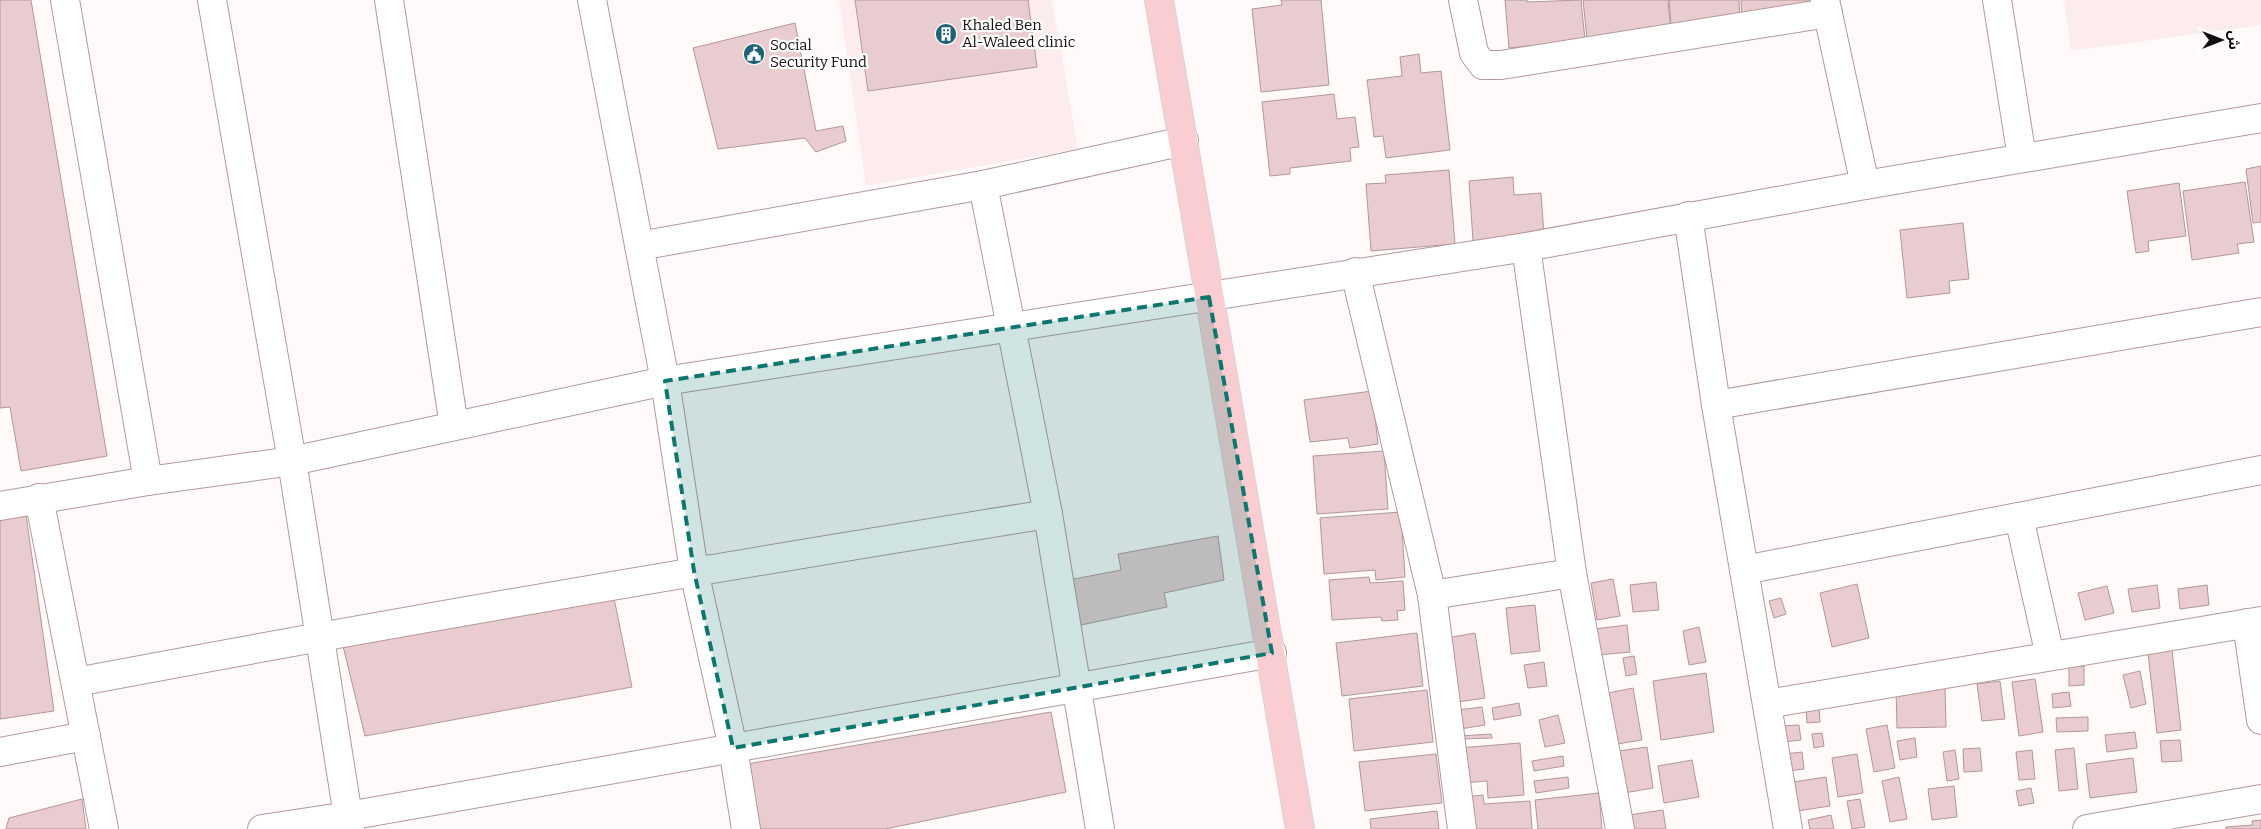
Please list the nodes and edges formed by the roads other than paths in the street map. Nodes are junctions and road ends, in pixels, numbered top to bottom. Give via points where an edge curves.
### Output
1 (65, 0) edge
2 (212, 0) edge
3 (388, 0) edge
4 (592, 0) edge
5 (1159, 0) edge
6 (1463, 0) edge
7 (1997, 0) edge
8 (1827, 6) edge
9 (2261, 118) edge
10 (1184, 141) junction
11 (2022, 158) junction
12 (984, 185) junction
13 (1865, 185) junction
14 (1688, 216) junction
15 (639, 246) junction
16 (1526, 247) junction
17 (1355, 272) junction
18 (1209, 297) junction
19 (2261, 312) edge
20 (1012, 328) junction
21 (665, 381) junction
22 (1716, 405) junction
23 (454, 426) junction
24 (292, 461) junction
25 (2261, 470) edge
26 (148, 481) junction
27 (39, 498) junction
28 (0, 506) edge
29 (1048, 514) junction
30 (2019, 517) junction
31 (1744, 570) junction
32 (694, 571) junction
33 (1572, 573) junction
34 (1432, 595) junction
35 (2254, 622) edge
36 (318, 636) junction
37 (1272, 652) junction
38 (2050, 656) junction
39 (76, 682) junction
40 (1076, 688) junction
41 (1767, 704) junction
42 (2261, 720) edge
43 (86, 736) junction
44 (733, 748) junction
45 (0, 752) edge
46 (2261, 799) edge
47 (349, 823) edge
48 (104, 829) edge
49 (262, 829) edge
50 (746, 829) edge
51 (1100, 829) edge
52 (1300, 829) edge
53 (1462, 829) edge
54 (1620, 829) edge
55 (1788, 829) edge
56 (2087, 829) edge

1 - 26 street
2 - 24 street
3 - 23 street
4 - 15 street
5 - 10 main road
6 - 8 street via 1474,53 1483,65 1501,65
7 - 11 street
8 - 13 street
9 - 11 street
10 - 12 street
10 - 18 main road
11 - 13 street
12 - 15 street
12 - 20 street
13 - 14 street
14 - 16 street
14 - 22 street
15 - 21 street
16 - 17 street
16 - 33 street
17 - 18 street
17 - 34 street
18 - 20 street
18 - 37 main road
19 - 22 street
20 - 21 street
20 - 29 street
21 - 23 street
21 - 32 street
22 - 31 street
23 - 24 street
24 - 26 street
24 - 36 street
25 - 30 street
26 - 27 street
27 - 28 street
27 - 39 street
29 - 32 street
29 - 40 street
30 - 31 street
30 - 38 street
31 - 41 street
32 - 36 street
32 - 44 street
33 - 34 street
33 - 54 street
34 - 53 street
35 - 38 street
35 - 42 street
36 - 39 street
36 - 47 street
37 - 40 street
37 - 52 main road
38 - 41 street
39 - 43 street
40 - 44 street
40 - 51 street
41 - 55 street
43 - 45 street
43 - 48 street
44 - 47 street
44 - 50 street
46 - 56 street
47 - 49 street

